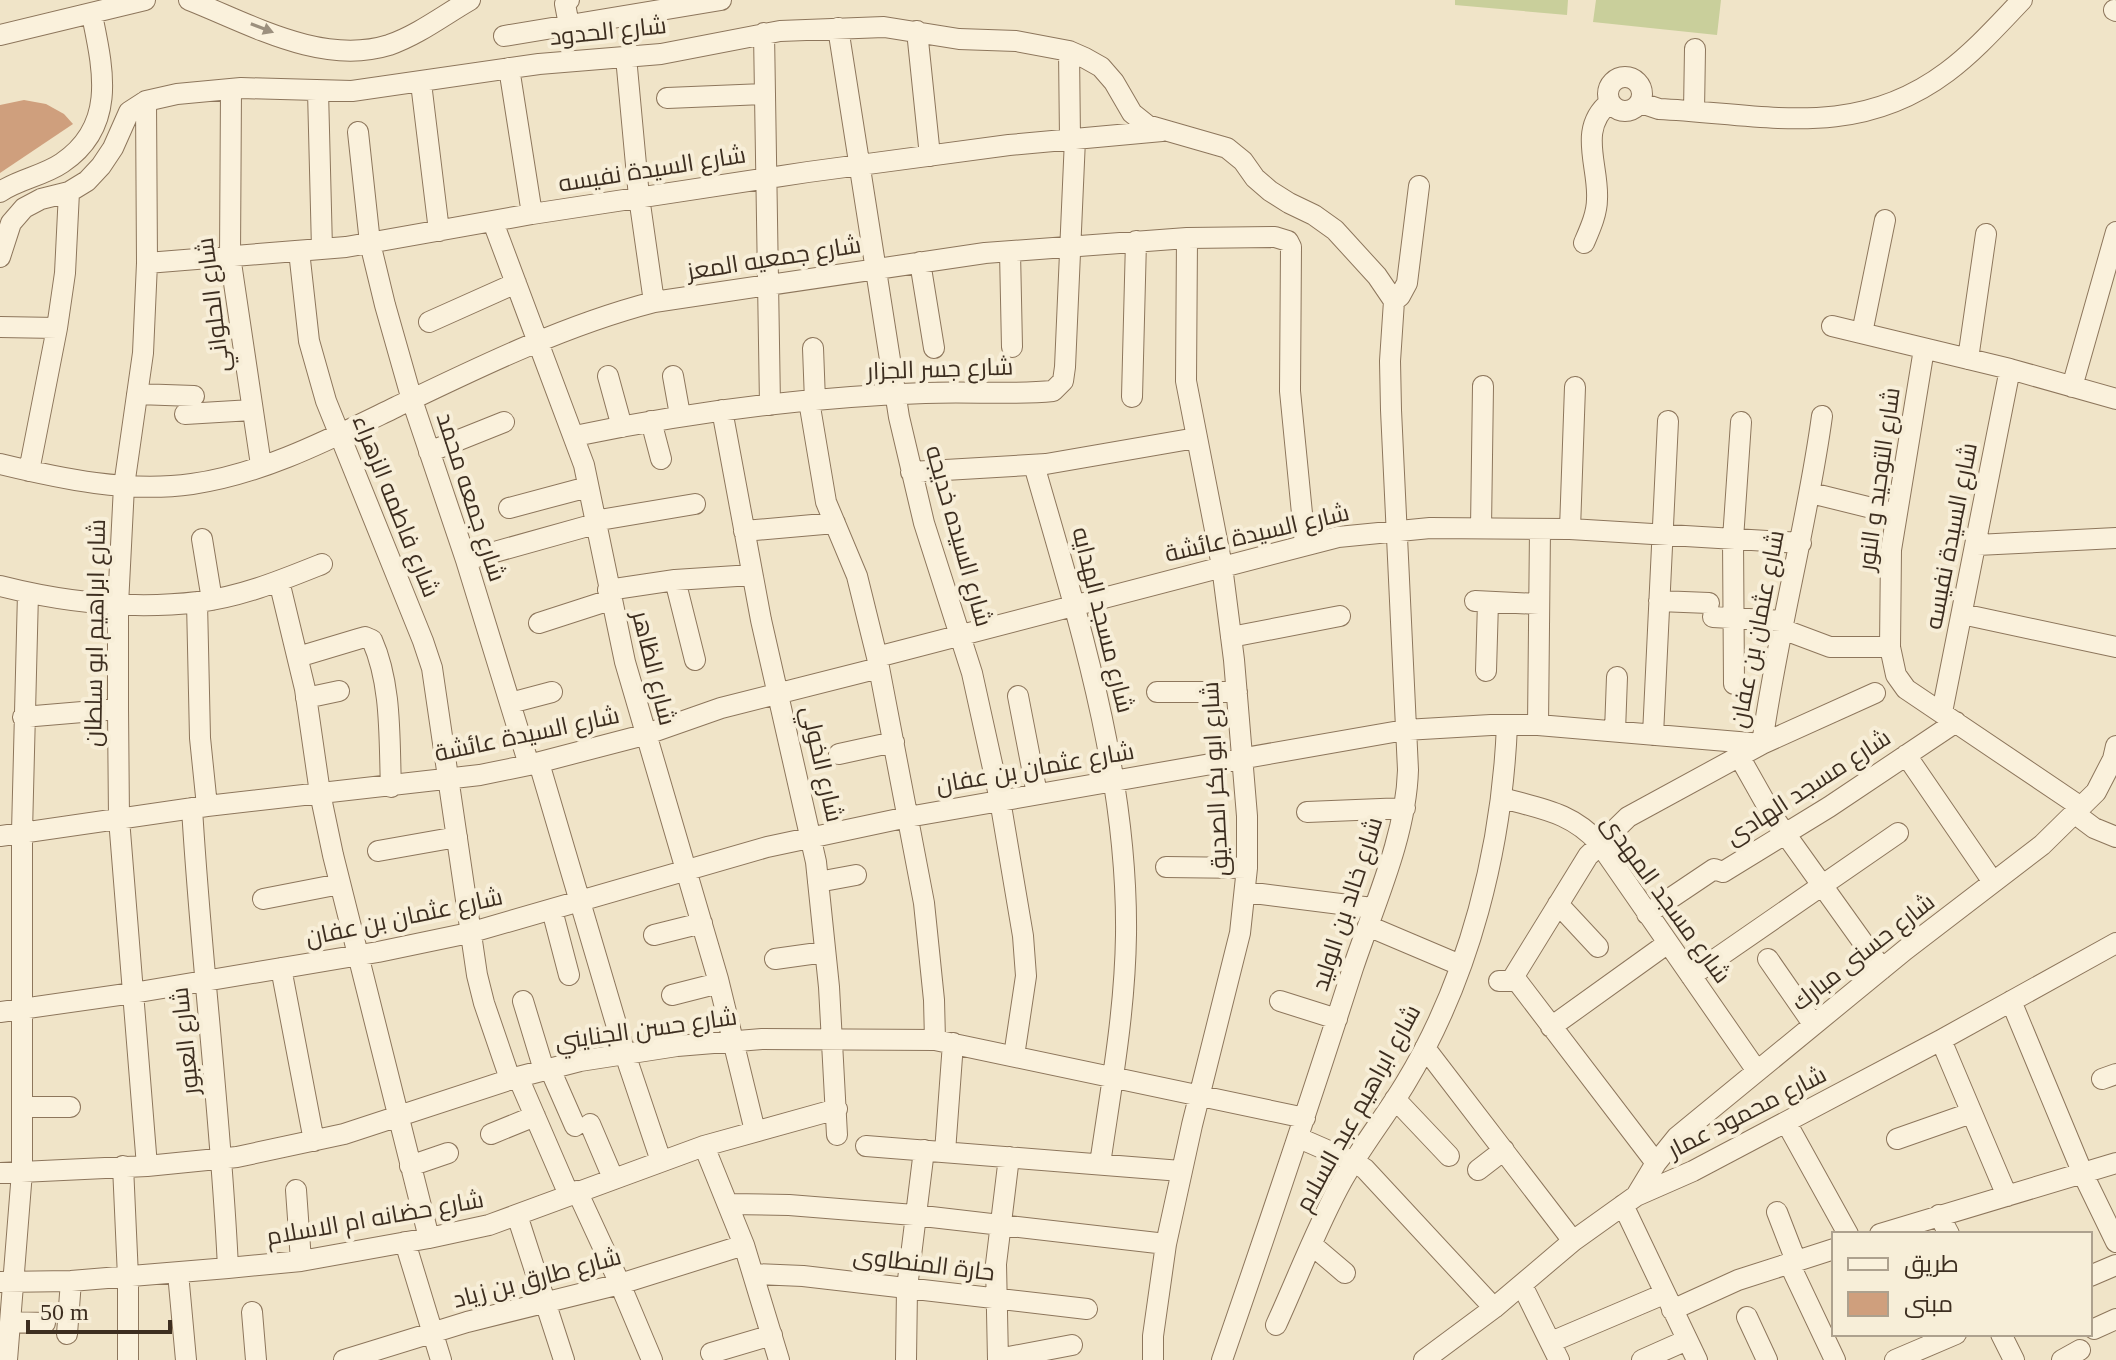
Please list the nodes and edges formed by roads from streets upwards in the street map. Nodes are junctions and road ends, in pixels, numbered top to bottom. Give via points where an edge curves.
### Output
1 (145, 0) edge
2 (189, 0) edge
3 (470, 0) edge
4 (569, 0) edge
5 (721, 0) edge
6 (2022, 0) edge
7 (698, 2) edge
8 (670, 4) edge
9 (645, 6) edge
10 (92, 15) junction
11 (569, 25) junction
12 (838, 28) junction
13 (917, 31) junction
14 (764, 33) junction
15 (0, 35) edge
16 (504, 36) dead end
17 (1695, 49) dead end
18 (1069, 51) junction
19 (626, 57) junction
20 (509, 68) junction
21 (421, 83) junction
22 (231, 89) junction
23 (318, 91) junction
24 (765, 94) junction
25 (667, 98) dead end
26 (146, 101) junction
27 (1610, 102) junction
28 (1641, 103) junction
29 (1694, 111) junction
30 (1166, 131) junction
31 (358, 132) dead end
32 (1072, 139) junction
33 (930, 156) junction
34 (858, 165) junction
35 (766, 178) junction
36 (1419, 186) dead end
37 (0, 192) edge
38 (69, 192) junction
39 (639, 197) junction
40 (532, 214) junction
41 (1885, 220) dead end
42 (493, 222) junction
43 (439, 231) junction
44 (2116, 232) edge
45 (1986, 234) dead end
46 (1187, 238) junction
47 (1136, 241) junction
48 (370, 243) junction
49 (1584, 243) dead end
50 (1070, 248) junction
51 (322, 249) junction
52 (299, 251) junction
53 (1010, 252) junction
54 (230, 256) junction
55 (0, 257) edge
56 (920, 262) junction
57 (147, 263) junction
58 (874, 269) junction
59 (516, 283) junction
60 (768, 285) junction
61 (1394, 301) junction
62 (654, 302) junction
63 (429, 322) dead end
64 (1832, 326) dead end
65 (0, 327) edge
66 (57, 328) junction
67 (1862, 333) junction
68 (539, 342) junction
69 (1012, 347) dead end
70 (813, 348) dead end
71 (934, 348) dead end
72 (1924, 349) junction
73 (1968, 359) junction
74 (2010, 369) junction
75 (608, 376) dead end
76 (673, 376) dead end
77 (1483, 386) dead end
78 (1575, 387) dead end
79 (2072, 387) junction
80 (137, 394) junction
81 (895, 395) junction
82 (1132, 397) dead end
83 (2116, 399) edge
84 (412, 400) junction
85 (812, 401) junction
86 (770, 405) junction
87 (252, 410) junction
88 (722, 410) junction
89 (680, 415) junction
90 (1822, 416) dead end
91 (651, 421) junction
92 (1668, 421) dead end
93 (504, 422) dead end
94 (1741, 422) dead end
95 (622, 427) junction
96 (338, 435) junction
97 (575, 436) junction
98 (1196, 438) junction
99 (429, 452) junction
100 (661, 459) dead end
101 (0, 464) edge
102 (261, 465) junction
103 (1034, 465) junction
104 (29, 471) junction
105 (911, 472) junction
106 (124, 486) junction
107 (588, 487) junction
108 (1811, 493) junction
109 (695, 504) dead end
110 (509, 508) dead end
111 (1896, 514) junction
112 (594, 522) junction
113 (835, 523) junction
114 (1481, 528) junction
115 (1540, 529) junction
116 (1570, 529) junction
117 (744, 531) junction
118 (1396, 531) junction
119 (1662, 535) junction
120 (2116, 538) edge
121 (202, 539) dead end
122 (1733, 539) junction
123 (1801, 543) junction
124 (1305, 544) junction
125 (1977, 545) junction
126 (466, 560) junction
127 (322, 564) dead end
128 (1222, 566) junction
129 (752, 575) junction
130 (675, 580) junction
131 (279, 581) junction
132 (0, 586) edge
133 (28, 593) junction
134 (609, 595) junction
135 (205, 601) junction
136 (1659, 601) junction
137 (1539, 604) junction
138 (118, 605) junction
139 (1075, 605) junction
140 (1962, 614) junction
141 (1340, 616) dead end
142 (1735, 617) junction
143 (539, 623) dead end
144 (1782, 625) junction
145 (961, 635) junction
146 (1231, 637) junction
147 (1890, 647) junction
148 (2116, 647) edge
149 (298, 657) junction
150 (695, 660) dead end
151 (878, 662) junction
152 (1486, 671) dead end
153 (1617, 677) dead end
154 (1734, 684) dead end
155 (339, 691) dead end
156 (552, 692) dead end
157 (1157, 692) dead end
158 (1237, 692) junction
159 (779, 693) junction
160 (1875, 693) dead end
161 (1018, 696) dead end
162 (306, 698) junction
163 (510, 703) junction
164 (118, 709) junction
165 (23, 717) junction
166 (1949, 717) junction
167 (1507, 725) junction
168 (1538, 725) junction
169 (1405, 730) junction
170 (1615, 731) junction
171 (644, 735) junction
172 (1653, 735) junction
173 (894, 742) junction
174 (1762, 744) junction
175 (2116, 746) edge
176 (839, 754) dead end
177 (1906, 755) junction
178 (1739, 756) junction
179 (1243, 757) junction
180 (534, 764) junction
181 (448, 780) junction
182 (1112, 781) junction
183 (391, 787) junction
184 (320, 793) junction
185 (1037, 794) junction
186 (1503, 798) junction
187 (1000, 800) junction
188 (199, 807) junction
189 (1405, 808) junction
190 (2078, 810) junction
191 (1307, 812) dead end
192 (908, 817) junction
193 (119, 819) junction
194 (22, 832) junction
195 (1898, 833) dead end
196 (1785, 834) junction
197 (0, 836) edge
198 (457, 837) junction
199 (812, 837) junction
200 (2116, 837) edge
201 (1599, 843) junction
202 (378, 851) dead end
203 (1166, 867) dead end
204 (1247, 868) junction
205 (686, 871) junction
206 (856, 875) dead end
207 (818, 882) junction
208 (1993, 882) junction
209 (340, 884) junction
210 (1823, 887) junction
211 (1246, 892) junction
212 (263, 899) dead end
213 (580, 902) junction
214 (1558, 904) junction
215 (552, 910) junction
216 (1647, 914) junction
217 (1370, 917) junction
218 (702, 923) junction
219 (469, 933) junction
220 (654, 935) dead end
221 (1668, 943) junction
222 (2116, 943) edge
223 (1598, 947) dead end
224 (825, 952) junction
225 (358, 955) junction
226 (775, 959) dead end
227 (1768, 959) dead end
228 (1460, 965) junction
229 (281, 968) junction
230 (1882, 969) junction
231 (569, 975) dead end
232 (1691, 976) junction
233 (205, 980) junction
234 (719, 983) junction
235 (133, 993) junction
236 (672, 995) dead end
237 (523, 1001) dead end
238 (1280, 1001) dead end
239 (2011, 1001) junction
240 (21, 1010) junction
241 (0, 1012) edge
242 (1337, 1019) junction
243 (1813, 1024) junction
244 (1551, 1027) junction
245 (832, 1038) junction
246 (733, 1040) junction
247 (1941, 1040) junction
248 (944, 1042) junction
249 (1425, 1048) junction
250 (625, 1054) junction
251 (1014, 1056) junction
252 (547, 1070) junction
253 (1757, 1071) junction
254 (1112, 1077) junction
255 (514, 1078) junction
256 (1199, 1095) junction
257 (1395, 1099) junction
258 (22, 1107) junction
259 (70, 1107) dead end
260 (837, 1109) junction
261 (1971, 1113) junction
262 (535, 1116) junction
263 (397, 1117) junction
264 (1305, 1118) junction
265 (1786, 1122) junction
266 (755, 1131) junction
267 (491, 1134) dead end
268 (837, 1135) dead end
269 (1299, 1138) junction
270 (1897, 1139) dead end
271 (314, 1141) junction
272 (704, 1146) junction
273 (866, 1146) dead end
274 (1504, 1150) junction
275 (935, 1151) junction
276 (448, 1153) dead end
277 (1449, 1156) dead end
278 (1009, 1157) junction
279 (223, 1159) junction
280 (661, 1161) junction
281 (1354, 1162) junction
282 (1656, 1163) junction
283 (2116, 1163) edge
284 (1100, 1164) junction
285 (123, 1166) junction
286 (147, 1166) junction
287 (410, 1166) junction
288 (1478, 1170) dead end
289 (1181, 1171) junction
290 (22, 1172) junction
291 (0, 1173) edge
292 (2083, 1174) junction
293 (613, 1178) junction
294 (296, 1190) dead end
295 (573, 1193) junction
296 (2007, 1196) junction
297 (1629, 1200) junction
298 (729, 1204) junction
299 (1777, 1212) dead end
300 (517, 1215) junction
301 (914, 1215) junction
302 (1939, 1215) junction
303 (1000, 1224) junction
304 (1847, 1232) edge
305 (1886, 1232) edge
306 (1948, 1232) edge
307 (429, 1238) junction
308 (1573, 1241) junction
309 (405, 1242) junction
310 (2116, 1242) edge
311 (1166, 1244) junction
312 (744, 1245) junction
313 (1312, 1245) junction
314 (1832, 1250) edge
315 (301, 1261) junction
316 (1792, 1262) junction
317 (2116, 1265) edge
318 (228, 1268) junction
319 (178, 1273) junction
320 (1345, 1273) dead end
321 (754, 1274) junction
322 (2092, 1275) edge
323 (128, 1277) junction
324 (71, 1281) junction
325 (7, 1282) edge
326 (620, 1284) junction
327 (1522, 1285) junction
328 (907, 1288) junction
329 (996, 1299) junction
330 (1668, 1302) junction
331 (545, 1304) junction
332 (1494, 1308) junction
333 (1087, 1309) dead end
334 (252, 1312) dead end
335 (1747, 1317) dead end
336 (2116, 1319) edge
337 (10, 1322) junction
338 (45, 1323) dead end
339 (1276, 1325) dead end
340 (2094, 1329) dead end
341 (433, 1333) junction
342 (67, 1334) dead end
343 (772, 1335) junction
344 (1946, 1336) edge
345 (2002, 1336) edge
346 (1687, 1340) junction
347 (1922, 1341) edge
348 (1072, 1345) dead end
349 (1555, 1351) edge
350 (1450, 1352) edge
351 (711, 1353) dead end
352 (1159, 1358) edge
353 (1900, 1359) edge
354 (7, 1360) edge
355 (128, 1360) edge
356 (186, 1360) edge
357 (256, 1360) edge
358 (349, 1360) edge
359 (441, 1360) edge
360 (564, 1360) edge
361 (652, 1360) edge
362 (779, 1360) edge
363 (906, 1360) edge
364 (998, 1360) edge
365 (1222, 1360) edge
366 (1424, 1360) edge
367 (1642, 1360) edge
368 (1697, 1360) edge
369 (1767, 1360) edge
370 (1835, 1360) edge
371 (2014, 1360) edge

1 - 10 street
2 -> 3 street via 293,40 351,52 405,38
4 - 11 street
5 - 7 street
6 - 29 street via 1948,71 1922,89 1864,112 1801,120
7 - 8 street
8 - 9 street
9 - 11 street
10 - 15 street
10 - 37 street via 104,94 91,132 64,162
11 - 16 street
12 - 13 street, شارع الحدود
12 - 14 street, شارع الحدود
12 - 34 street, شارع السيده خديجه
13 - 18 street, شارع الحدود
13 - 33 street
14 - 19 street, شارع الحدود
14 - 24 street
17 - 29 street
18 - 30 street, شارع الحدود via 1101,67 1132,113
18 - 32 street, شارع جسر الجزار
19 - 20 street, شارع الحدود
19 - 39 street
20 - 21 street, شارع الحدود
20 - 40 street
21 - 23 street, شارع الحدود
21 - 43 street
22 - 23 street, شارع الحدود
22 - 26 street, شارع الحدود
22 - 54 street, شارع الحلواني
23 - 51 street
24 - 25 street
24 - 35 street
26 - 38 street via 129,112 101,166
26 - 57 street, شارع ابراهيم ابو سلطان
27 - 28 street via 1623,112
27 - 28 street via 1610,85 1628,77 1639,83
27 - 49 street via 1591,134 1598,196
28 - 29 street
30 - 32 street, شارع السيدة نفيسه
30 - 61 street, شارع الحدود via 1227,148 1270,191 1335,230
31 - 48 street, شارع جمعه محمد
32 - 33 street, شارع السيدة نفيسه
32 - 50 street, شارع جسر الجزار
33 - 34 street, شارع السيدة نفيسه
34 - 35 street, شارع السيدة نفيسه
34 - 58 street, شارع السيده خديجه
35 - 39 street, شارع السيدة نفيسه
35 - 60 street
36 - 61 street via 1407,283
38 - 55 street via 24,208 11,223
38 - 66 street
39 - 40 street, شارع السيدة نفيسه
39 - 62 street
40 - 42 street, شارع السيدة نفيسه
41 - 67 street
42 - 43 street, شارع السيدة نفيسه
42 - 59 street, شارع الظاهر
43 - 48 street, شارع السيدة نفيسه
44 - 79 street
45 - 73 street
46 - 47 street, شارع جمعيه المعز
46 - 98 street, شارع ابو بكر الصديق via 1186,381
46 - 124 street, شارع جمعيه المعز via 1282,237 1291,247 1290,391
47 - 50 street, شارع جمعيه المعز
47 - 82 street
48 - 51 street, شارع السيدة نفيسه
48 - 84 street, شارع جمعه محمد
50 - 53 street, شارع جمعيه المعز
50 - 81 street, شارع جسر الجزار via 1065,367 1063,381 1053,391
51 - 52 street, شارع السيدة نفيسه
52 - 54 street, شارع السيدة نفيسه
52 - 96 street, شارع فاطمه الزهراء via 309,341
53 - 56 street, شارع جمعيه المعز
53 - 69 street
54 - 57 street, شارع السيدة نفيسه
54 - 87 street, شارع الحلواني
56 - 58 street, شارع جمعيه المعز
56 - 71 street
57 - 80 street, شارع ابراهيم ابو سلطان
58 - 60 street, شارع جمعيه المعز
58 - 81 street, شارع السيده خديجه
59 - 63 street
59 - 68 street, شارع الظاهر
60 - 62 street, شارع جمعيه المعز
60 - 86 street
61 - 118 street, شارع خالد بن الوليد via 1390,386
62 - 68 street, شارع جمعيه المعز via 607,314
64 - 67 street
65 - 66 street
66 - 104 street
67 - 72 street
68 - 84 street, شارع جمعيه المعز
68 - 97 street, شارع الظاهر
70 - 85 street
72 - 73 street
72 - 111 street, شارع التوحيد و النور
73 - 74 street
74 - 79 street
74 - 125 street, شارع السيدة نفيسه
75 - 95 street
76 - 89 street
77 - 114 street
78 - 116 street
79 - 83 street
80 - 87 street
80 - 106 street, شارع ابراهيم ابو سلطان
81 - 85 street, شارع جسر الجزار
81 - 105 street, شارع السيده خديجه
84 - 96 street, شارع جمعيه المعز
84 - 99 street, شارع جمعه محمد
85 - 86 street, شارع جسر الجزار
85 - 113 street via 822,483
86 - 88 street, شارع جسر الجزار
87 - 102 street, شارع الحلواني
88 - 89 street, شارع جسر الجزار
88 - 117 street, شارع الخولي
89 - 91 street, شارع جسر الجزار
90 - 108 street, شارع عثمان بن عفان
91 - 95 street, شارع جسر الجزار
91 - 100 street
92 - 119 street
93 - 99 street
94 - 122 street
95 - 97 street, شارع جسر الجزار
96 - 102 street, شارع جمعيه المعز
96 - 181 street, شارع فاطمه الزهراء via 423,641
97 - 107 street, شارع الظاهر
98 - 103 street
98 - 128 street, شارع ابو بكر الصديق
99 - 126 street, شارع جمعه محمد
101 - 104 street, شارع جمعيه المعز
102 - 106 street, شارع جمعيه المعز via 194,484
103 - 105 street
103 - 139 street, شارع مسجد الهدايه
104 - 106 street, شارع جمعيه المعز
105 - 145 street, شارع السيده خديجه
106 - 138 street, شارع ابراهيم ابو سلطان
107 - 110 street
107 - 112 street, شارع الظاهر
108 - 111 street
108 - 123 street, شارع عثمان بن عفان
109 - 112 street
111 - 147 street, شارع التوحيد و النور
112 - 126 street
112 - 134 street, شارع الظاهر
113 - 117 street
113 - 151 street via 857,576
114 - 115 street, شارع السيدة عائشة
114 - 118 street, شارع السيدة عائشة
115 - 116 street, شارع السيدة عائشة
115 - 137 street
116 - 119 street, شارع السيدة عائشة
117 - 129 street, شارع الخولي
118 - 124 street, شارع السيدة عائشة
118 - 169 street, شارع خالد بن الوليد
119 - 122 street, شارع السيدة عائشة
119 - 136 street
120 - 125 street
121 - 135 street, شارع العبور
122 - 123 street, شارع السيدة عائشة
122 - 142 street
123 - 144 street, شارع عثمان بن عفان
124 - 128 street, شارع السيدة عائشة
125 - 140 street, شارع السيدة نفيسه
126 - 163 street, شارع جمعه محمد
127 - 131 street
128 - 139 street, شارع السيدة عائشة
128 - 146 street, شارع ابو بكر الصديق
129 - 130 street
129 - 159 street, شارع الخولي
130 - 134 street
130 - 150 street
131 - 135 street
131 - 149 street
132 - 133 street
133 - 138 street
133 - 165 street
134 - 143 street
134 - 171 street, شارع الظاهر
135 - 138 street
135 - 188 street, شارع العبور
136 - 142 street
136 - 172 street
137 - 152 street via 1482,602
137 - 168 street
138 - 164 street, شارع ابراهيم ابو سلطان
139 - 145 street, شارع السيدة عائشة
139 - 182 street, شارع مسجد الهدايه
140 - 148 street
140 - 166 street, شارع السيدة نفيسه
141 - 146 street
142 - 144 street
142 - 154 street
144 - 147 street via 1830,647
144 - 174 street, شارع عثمان بن عفان
145 - 151 street, شارع السيدة عائشة
145 - 187 street, شارع السيده خديجه
146 - 158 street, شارع ابو بكر الصديق
147 - 166 street, شارع التوحيد و النور via 1896,675 1906,689
149 - 162 street
149 - 183 street via 365,637 372,640 387,702
151 - 159 street, شارع السيدة عائشة
151 - 173 street
153 - 170 street
155 - 162 street
156 - 163 street
157 - 158 street
158 - 179 street, شارع ابو بكر الصديق
159 - 171 street, شارع السيدة عائشة
159 - 199 street, شارع الخولي
160 - 174 street
161 - 185 street
162 - 184 street
163 - 180 street, شارع جمعه محمد
164 - 165 street
164 - 193 street, شارع ابراهيم ابو سلطان
165 - 194 street
166 - 177 street, شارع مسجد الهادى
166 - 190 street, شارع التوحيد و النور
167 - 168 street, شارع عثمان بن عفان
167 - 169 street, شارع عثمان بن عفان
167 - 186 street, شارع ابراهيم عبد السلام
168 - 170 street, شارع عثمان بن عفان
169 - 179 street, شارع عثمان بن عفان
169 - 189 street, شارع خالد بن الوليد
170 - 172 street, شارع عثمان بن عفان
171 - 180 street, شارع السيدة عائشة
171 - 205 street, شارع الظاهر
172 - 174 street, شارع عثمان بن عفان
173 - 176 street
173 - 192 street
174 - 178 street
175 - 190 street, شارع حسنى مبارك via 2096,792
177 - 196 street, شارع مسجد الهادى
177 - 208 street
178 - 196 street
178 - 201 street via 1652,802
179 - 182 street, شارع عثمان بن عفان
179 - 204 street, شارع ابو بكر الصديق
180 - 181 street, شارع السيدة عائشة
180 - 213 street, شارع جمعه محمد
181 - 183 street, شارع السيدة عائشة
181 - 198 street, شارع فاطمه الزهراء
182 - 185 street, شارع عثمان بن عفان
182 - 254 street, شارع مسجد الهدايه via 1126,933
183 - 184 street, شارع السيدة عائشة
184 - 188 street, شارع السيدة عائشة
184 - 209 street
185 - 187 street, شارع عثمان بن عفان
186 - 201 street, شارع مسجد المهدى via 1564,816
186 - 228 street, شارع ابراهيم عبد السلام
187 - 192 street, شارع عثمان بن عفان
187 - 251 street, شارع السيده خديجه via 1026,976
188 - 193 street, شارع السيدة عائشة
188 - 233 street, شارع العبور
189 - 191 street
189 - 217 street, شارع خالد بن الوليد
190 - 200 street, شارع التوحيد و النور via 2094,828
190 - 208 street, شارع حسنى مبارك
192 - 199 street, شارع عثمان بن عفان
192 - 248 street
193 - 194 street, شارع السيدة عائشة
193 - 235 street, شارع ابراهيم ابو سلطان
194 - 197 street, شارع السيدة عائشة
194 - 240 street
195 - 210 street
196 - 210 street
196 - 216 street, شارع مسجد الهادى via 1723,872 1714,869
198 - 202 street
198 - 219 street, شارع فاطمه الزهراء
199 - 205 street, شارع عثمان بن عفان
199 - 207 street, شارع الخولي
201 - 214 street
201 - 216 street, شارع مسجد المهدى
203 - 204 street
204 - 211 street, شارع ابو بكر الصديق
205 - 213 street, شارع عثمان بن عفان
205 - 218 street, شارع الظاهر
206 - 207 street
207 - 224 street, شارع الخولي
208 - 230 street, شارع حسنى مبارك
209 - 212 street
209 - 225 street
210 - 230 street
210 - 232 street
211 - 217 street
211 - 256 street, شارع ابو بكر الصديق
213 - 215 street, شارع عثمان بن عفان
213 - 250 street, شارع جمعه محمد
214 - 223 street
214 - 244 street via 1506,979
215 - 219 street, شارع عثمان بن عفان
215 - 231 street
216 - 221 street, شارع مسجد المهدى
217 - 228 street
217 - 242 street, شارع خالد بن الوليد
218 - 220 street
218 - 234 street, شارع الظاهر
219 - 225 street, شارع عثمان بن عفان
219 - 255 street, شارع فاطمه الزهراء via 484,1003
221 - 232 street, شارع مسجد المهدى
221 - 244 street
222 - 239 street, شارع محمود عمار
224 - 226 street
224 - 245 street, شارع الخولي
225 - 229 street, شارع عثمان بن عفان
225 - 263 street
227 - 243 street
228 - 249 street, شارع ابراهيم عبد السلام
229 - 233 street, شارع عثمان بن عفان
229 - 271 street
230 - 243 street, شارع حسنى مبارك
232 - 253 street, شارع مسجد المهدى
233 - 235 street, شارع عثمان بن عفان
233 - 279 street, شارع العبور
234 - 236 street
234 - 246 street, شارع الظاهر
235 - 240 street, شارع عثمان بن عفان
235 - 286 street, شارع ابراهيم ابو سلطان
237 - 252 street
238 - 242 street
239 - 247 street, شارع محمود عمار
239 - 292 street
240 - 241 street, شارع عثمان بن عفان
240 - 258 street
242 - 264 street, شارع خالد بن الوليد
243 - 253 street, شارع حسنى مبارك
244 - 282 street
245 - 246 street, شارع حسن الجنايني
245 - 248 street, شارع حسن الجنايني
245 - 260 street, شارع الخولي
246 - 250 street, شارع حسن الجنايني
246 - 266 street, شارع الظاهر
247 - 261 street
247 - 265 street, شارع محمود عمار
248 - 251 street, شارع حسن الجنايني
248 - 275 street
249 - 257 street, شارع ابراهيم عبد السلام
249 - 274 street
250 - 252 street, شارع حسن الجنايني
250 - 280 street, شارع جمعه محمد
251 - 254 street, شارع حسن الجنايني
252 - 255 street, شارع حسن الجنايني
252 - 293 street
253 - 282 street, شارع حسنى مبارك via 1677,1137
254 - 256 street, شارع حسن الجنايني
254 - 284 street, شارع مسجد الهدايه
255 - 262 street, شارع فاطمه الزهراء
255 - 263 street, شارع حسن الجنايني
256 - 264 street, شارع حسن الجنايني
256 - 289 street, شارع ابو بكر الصديق
257 - 277 street
257 - 281 street, شارع ابراهيم عبد السلام
258 - 259 street
258 - 290 street
260 - 266 street, شارع حضانه ام الاسلام
260 - 268 street, شارع الخولي
261 - 270 street
261 - 296 street
262 - 267 street
262 - 295 street, شارع فاطمه الزهراء
263 - 271 street, شارع حسن الجنايني
263 - 287 street
264 - 269 street, شارع خالد بن الوليد
265 - 297 street, شارع محمود عمار
265 - 304 street
266 - 272 street, شارع حضانه ام الاسلام
269 - 281 street
269 - 365 street, شارع خالد بن الوليد
271 - 279 street, شارع حسن الجنايني
272 - 280 street, شارع حضانه ام الاسلام
272 - 298 street
273 - 275 street
274 - 288 street
274 - 308 street
275 - 278 street
275 - 301 street
276 - 287 street
278 - 284 street
278 - 303 street
279 - 286 street, شارع حسن الجنايني
279 - 318 street, شارع العبور
280 - 293 street, شارع حضانه ام الاسلام
281 - 313 street, شارع ابراهيم عبد السلام
281 - 332 street
282 - 297 street, شارع حسنى مبارك
283 - 292 street
284 - 289 street
285 - 286 street, شارع حسن الجنايني
285 - 290 street, شارع حسن الجنايني
285 - 323 street
287 - 307 street
289 - 311 street, شارع ابو بكر الصديق
290 - 291 street, شارع حسن الجنايني
290 - 325 street
292 - 296 street
292 - 310 street
293 - 295 street, شارع حضانه ام الاسلام
294 - 315 street
295 - 300 street, شارع حضانه ام الاسلام
295 - 326 street, شارع فاطمه الزهراء
296 - 302 street
297 - 308 street, شارع محمود عمار
297 - 330 street
298 - 301 street
298 - 312 street
299 - 316 street
300 - 307 street, شارع حضانه ام الاسلام
300 - 331 street
301 - 303 street
301 - 328 street
302 - 305 street
302 - 306 street
303 - 311 street
303 - 329 street
307 - 309 street, شارع حضانه ام الاسلام
308 - 327 street, شارع محمود عمار
309 - 315 street, شارع حضانه ام الاسلام
309 - 341 street
311 - 352 street, شارع ابو بكر الصديق via 1153,1336
312 - 321 street
312 - 326 street, شارع طارق بن زياد
313 - 320 street
313 - 339 street, شارع ابراهيم عبد السلام
314 - 316 street
315 - 318 street, شارع حضانه ام الاسلام
316 - 330 street
316 - 370 street
317 - 322 street
318 - 319 street, شارع حضانه ام الاسلام
319 - 323 street, شارع حضانه ام الاسلام
319 - 356 street
321 - 328 street, حارة المنطاوى
321 - 343 street
323 - 324 street, شارع حضانه ام الاسلام
323 - 355 street
324 - 325 street, شارع حضانه ام الاسلام
324 - 342 street
325 - 337 street
326 - 331 street, شارع طارق بن زياد
326 - 361 street, شارع فاطمه الزهراء
327 - 332 street, شارع محمود عمار
327 - 349 street
328 - 329 street, حارة المنطاوى
328 - 363 street
329 - 333 street, حارة المنطاوى
329 - 364 street
330 - 346 street
330 - 349 street
331 - 341 street, شارع طارق بن زياد
331 - 360 street
332 - 350 street, شارع محمود عمار
334 - 357 street
335 - 369 street
336 - 340 street
337 - 338 street
337 - 354 street
341 - 358 street, شارع طارق بن زياد
341 - 359 street
343 - 351 street
343 - 362 street
344 - 347 street
345 - 371 street
346 - 367 street
346 - 368 street
347 - 353 street
348 - 364 street
350 - 366 street, شارع محمود عمار

